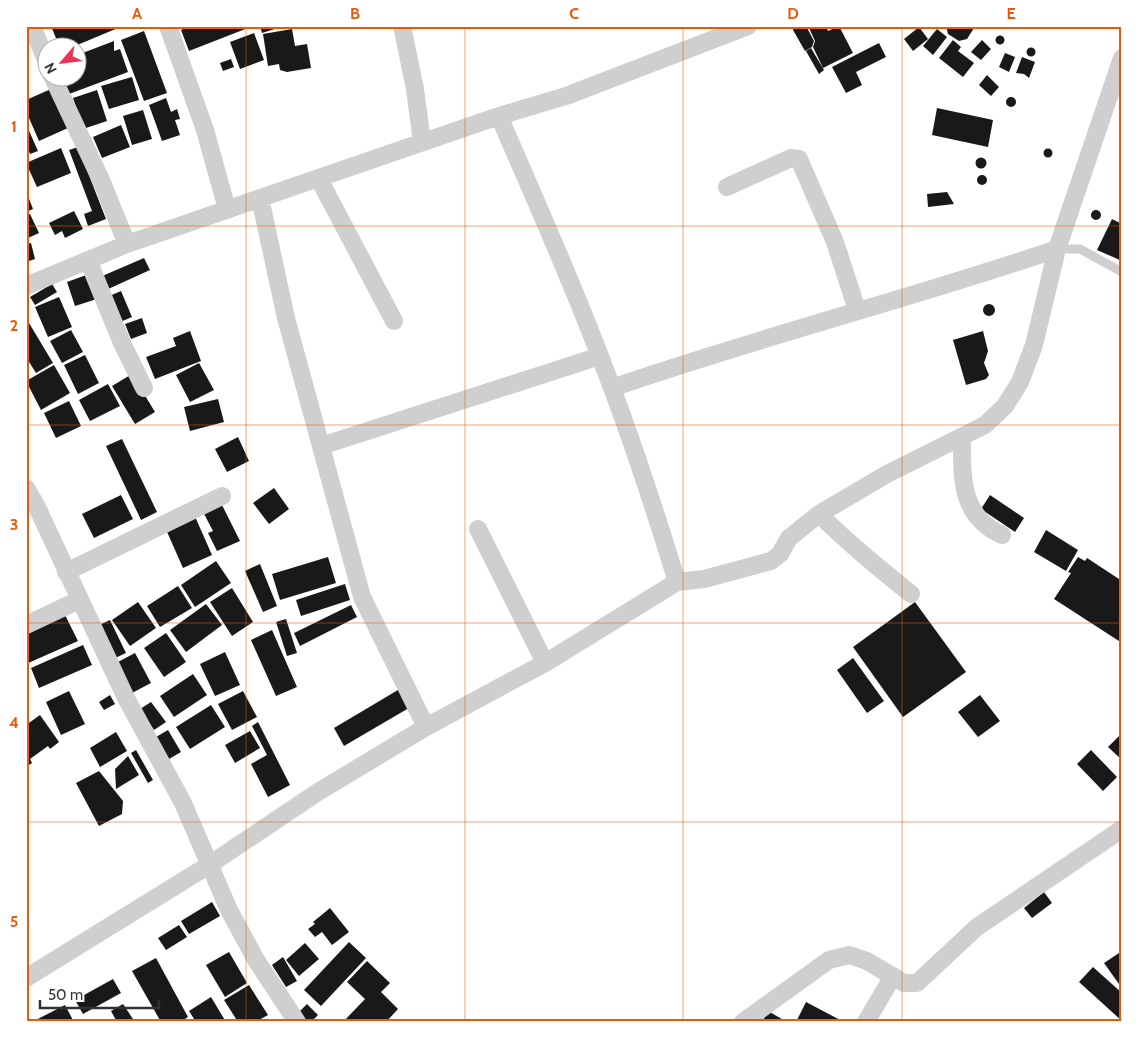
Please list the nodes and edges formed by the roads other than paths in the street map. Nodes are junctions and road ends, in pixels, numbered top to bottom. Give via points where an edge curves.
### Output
1 (32, 26) edge
2 (168, 26) edge
3 (402, 26) edge
4 (748, 26) edge
5 (38, 41) edge
6 (1122, 58) edge
7 (57, 88) edge
8 (499, 116) junction
9 (422, 142) junction
10 (319, 179) junction
11 (727, 187) dead end
12 (260, 198) junction
13 (227, 209) junction
14 (127, 244) junction
15 (1058, 249) junction
16 (88, 260) junction
17 (1122, 272) edge
18 (26, 286) edge
19 (857, 310) junction
20 (394, 321) dead end
21 (600, 356) junction
22 (144, 388) dead end
23 (612, 388) junction
24 (962, 437) junction
25 (321, 446) junction
26 (26, 488) edge
27 (222, 496) dead end
28 (819, 514) junction
29 (478, 530) dead end
30 (1002, 535) dead end
31 (66, 572) junction
32 (677, 582) junction
33 (912, 594) dead end
34 (78, 600) junction
35 (26, 625) edge
36 (545, 663) junction
37 (426, 727) junction
38 (1122, 829) edge
39 (209, 865) junction
40 (892, 976) junction
41 (26, 978) edge
42 (297, 1022) edge
43 (743, 1022) edge
44 (866, 1022) edge

1 - 5 street
2 - 13 street via 205,130
3 - 9 street
4 - 8 street via 566,96
6 - 15 street
7 - 14 street via 101,180
8 - 9 street
8 - 21 street
9 - 10 street
10 - 12 street
10 - 20 street
11 - 19 street via 791,158 799,159 835,242
12 - 13 street
12 - 25 street via 286,318
13 - 14 street
14 - 16 street
15 - 17 lane via 1080,249
15 - 19 street
15 - 24 street via 1034,345 1020,382 985,425
16 - 18 street
16 - 22 street
19 - 23 street
21 - 23 street
21 - 25 street
23 - 32 street via 646,481
24 - 28 street via 887,474
24 - 30 street via 969,508 976,518
25 - 37 street via 362,597
26 - 31 street
27 - 31 street
28 - 32 street via 789,538 780,554 771,561 704,579
28 - 33 street via 848,544
29 - 36 street
31 - 34 street
32 - 36 street
34 - 35 street
34 - 39 street via 183,803
36 - 37 street
37 - 39 street via 318,792
38 - 40 street via 977,927 917,982 904,983
39 - 41 street
39 - 42 street via 256,960
40 - 43 street via 867,961 849,955 830,960
40 - 44 street

